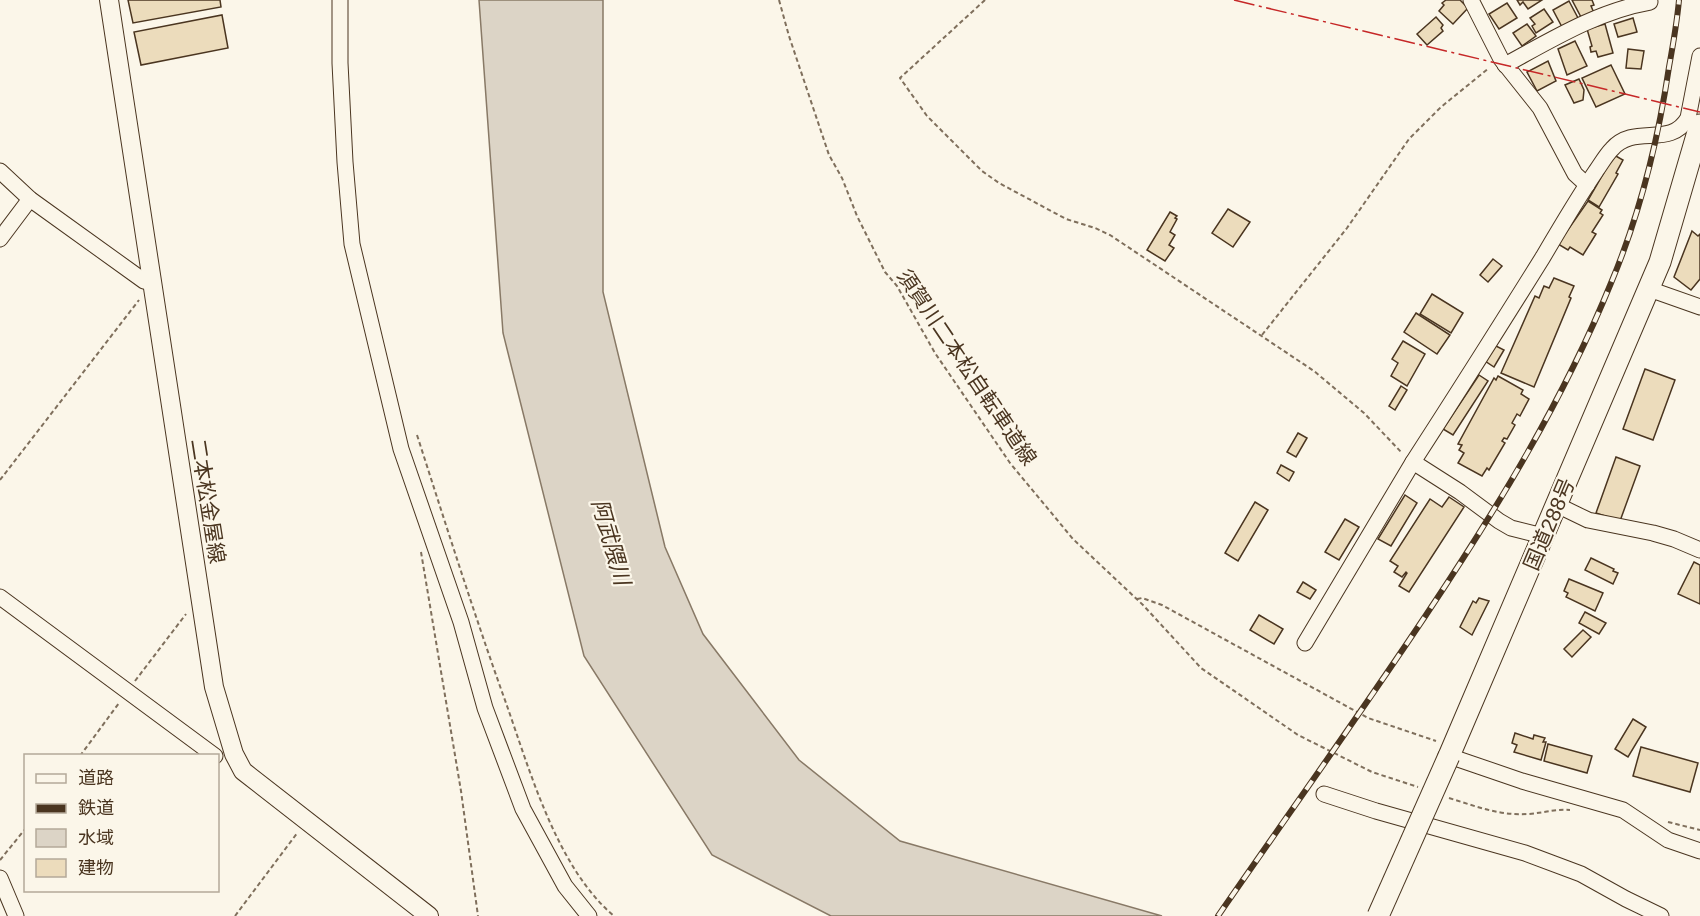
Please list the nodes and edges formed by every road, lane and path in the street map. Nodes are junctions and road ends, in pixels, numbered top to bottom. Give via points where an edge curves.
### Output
1 (109, 0) edge
2 (340, 0) edge
3 (779, 0) edge
4 (985, 0) edge
5 (1650, 2) dead end
6 (1478, 3) edge
7 (1700, 57) edge
8 (1503, 62) junction
9 (1700, 125) edge
10 (0, 171) edge
11 (1587, 185) junction
12 (30, 199) junction
13 (0, 239) edge
14 (152, 283) junction
15 (1649, 289) junction
16 (1700, 307) edge
17 (1262, 335) junction
18 (417, 435) dead end
19 (1413, 462) junction
20 (0, 480) edge
21 (1557, 505) junction
22 (1544, 536) junction
23 (420, 544) dead end
24 (1700, 550) edge
25 (200, 596) junction
26 (0, 597) edge
27 (1136, 599) junction
28 (1305, 643) dead end
29 (128, 691) junction
30 (1450, 753) junction
31 (81, 754) edge
32 (213, 754) edge
33 (219, 758) edge
34 (243, 771) junction
35 (1427, 790) dead end
36 (1324, 794) dead end
37 (1450, 798) dead end
38 (1578, 811) dead end
39 (307, 820) junction
40 (1658, 820) dead end
41 (24, 830) edge
42 (1700, 830) edge
43 (1700, 851) edge
44 (0, 860) edge
45 (0, 878) edge
46 (16, 916) edge
47 (235, 916) edge
48 (429, 916) edge
49 (478, 916) edge
50 (589, 916) edge
51 (614, 916) edge
52 (1378, 916) edge
53 (1661, 916) edge

1 - 14 main road, 二本松金屋線
2 - 50 street via 352,244 401,449 461,622 485,708 523,809 565,886
3 - 27 path, 須賀川二本松自転車道線 via 829,155 885,272 1011,464 1073,539
4 - 17 path via 900,78 927,116 990,177 1066,219 1110,235
5 - 8 street via 1612,12
6 - 8 street
7 - 11 street via 1685,123 1667,135 1637,135 1619,142
8 - 11 street via 1530,93 1575,174
8 - 17 path via 1441,108 1409,139 1347,228
9 - 15 highway, 国道288号
10 - 12 street
11 - 19 street
12 - 13 street
12 - 14 street
14 - 20 path
14 - 25 main road, 二本松金屋線
15 - 16 street
15 - 21 highway, 国道288号
17 - 19 path via 1329,383
18 - 51 path via 496,676 549,819 586,885
19 - 22 street via 1511,528
19 - 28 street
21 - 22 highway, 国道288号
21 - 24 street via 1588,520 1653,533
22 - 30 highway, 国道288号
23 - 49 path
25 - 29 path
25 - 34 main road, 二本松金屋線 via 214,687
26 - 29 street
27 - 30 path via 1162,605 1368,718 1430,737
27 - 35 path, 須賀川二本松自転車道線 via 1202,668 1298,735 1372,772
29 - 31 path
29 - 32 street
30 - 43 street via 1522,781 1623,810 1668,840
30 - 52 highway, 国道288号, bridge
33 - 34 street
34 - 39 main road, 二本松金屋線
36 - 53 street via 1525,853 1588,878
37 - 38 path via 1494,812
39 - 47 path
39 - 48 main road, 二本松金屋線
40 - 42 path
41 - 44 path
45 - 46 street

